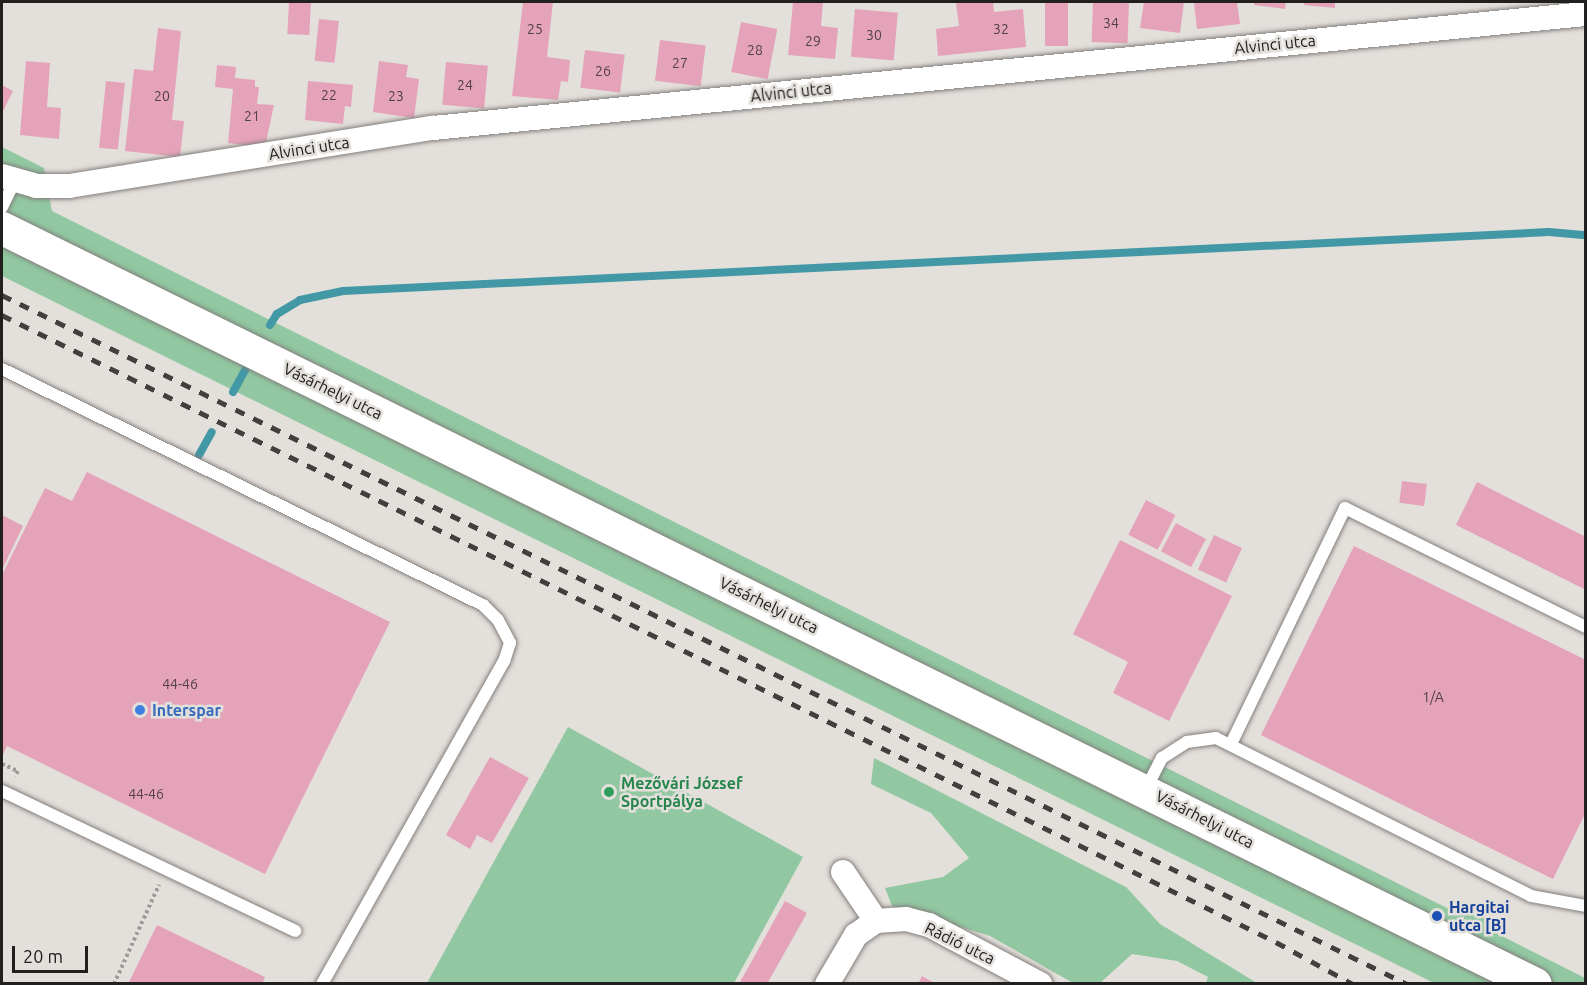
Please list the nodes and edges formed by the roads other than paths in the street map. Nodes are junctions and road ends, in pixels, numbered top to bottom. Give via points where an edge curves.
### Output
1 (1586, 14) edge
2 (8, 179) edge
3 (2, 207) edge
4 (2, 228) edge
5 (2, 369) edge
6 (1586, 627) edge
7 (1231, 744) junction
8 (1146, 789) junction
9 (2, 791) edge
10 (843, 872) dead end
11 (1584, 903) edge
12 (876, 921) junction
13 (295, 931) dead end
14 (322, 984) edge
15 (827, 984) edge
16 (1040, 984) edge
17 (1535, 984) edge

1 - 2 street, Alvinci utca via 432,128 69,186
2 - 3 lane
4 - 8 street, Vásárhelyi utca
5 - 14 lane via 483,605 506,635 510,643 504,661
6 - 7 lane via 1345,508
7 - 8 lane via 1216,738 1188,742 1162,758
7 - 11 lane via 1531,896
8 - 17 street, Vásárhelyi utca
9 - 13 lane
10 - 12 street
12 - 15 street via 856,935
12 - 16 street, Rádió utca via 906,919 928,925

